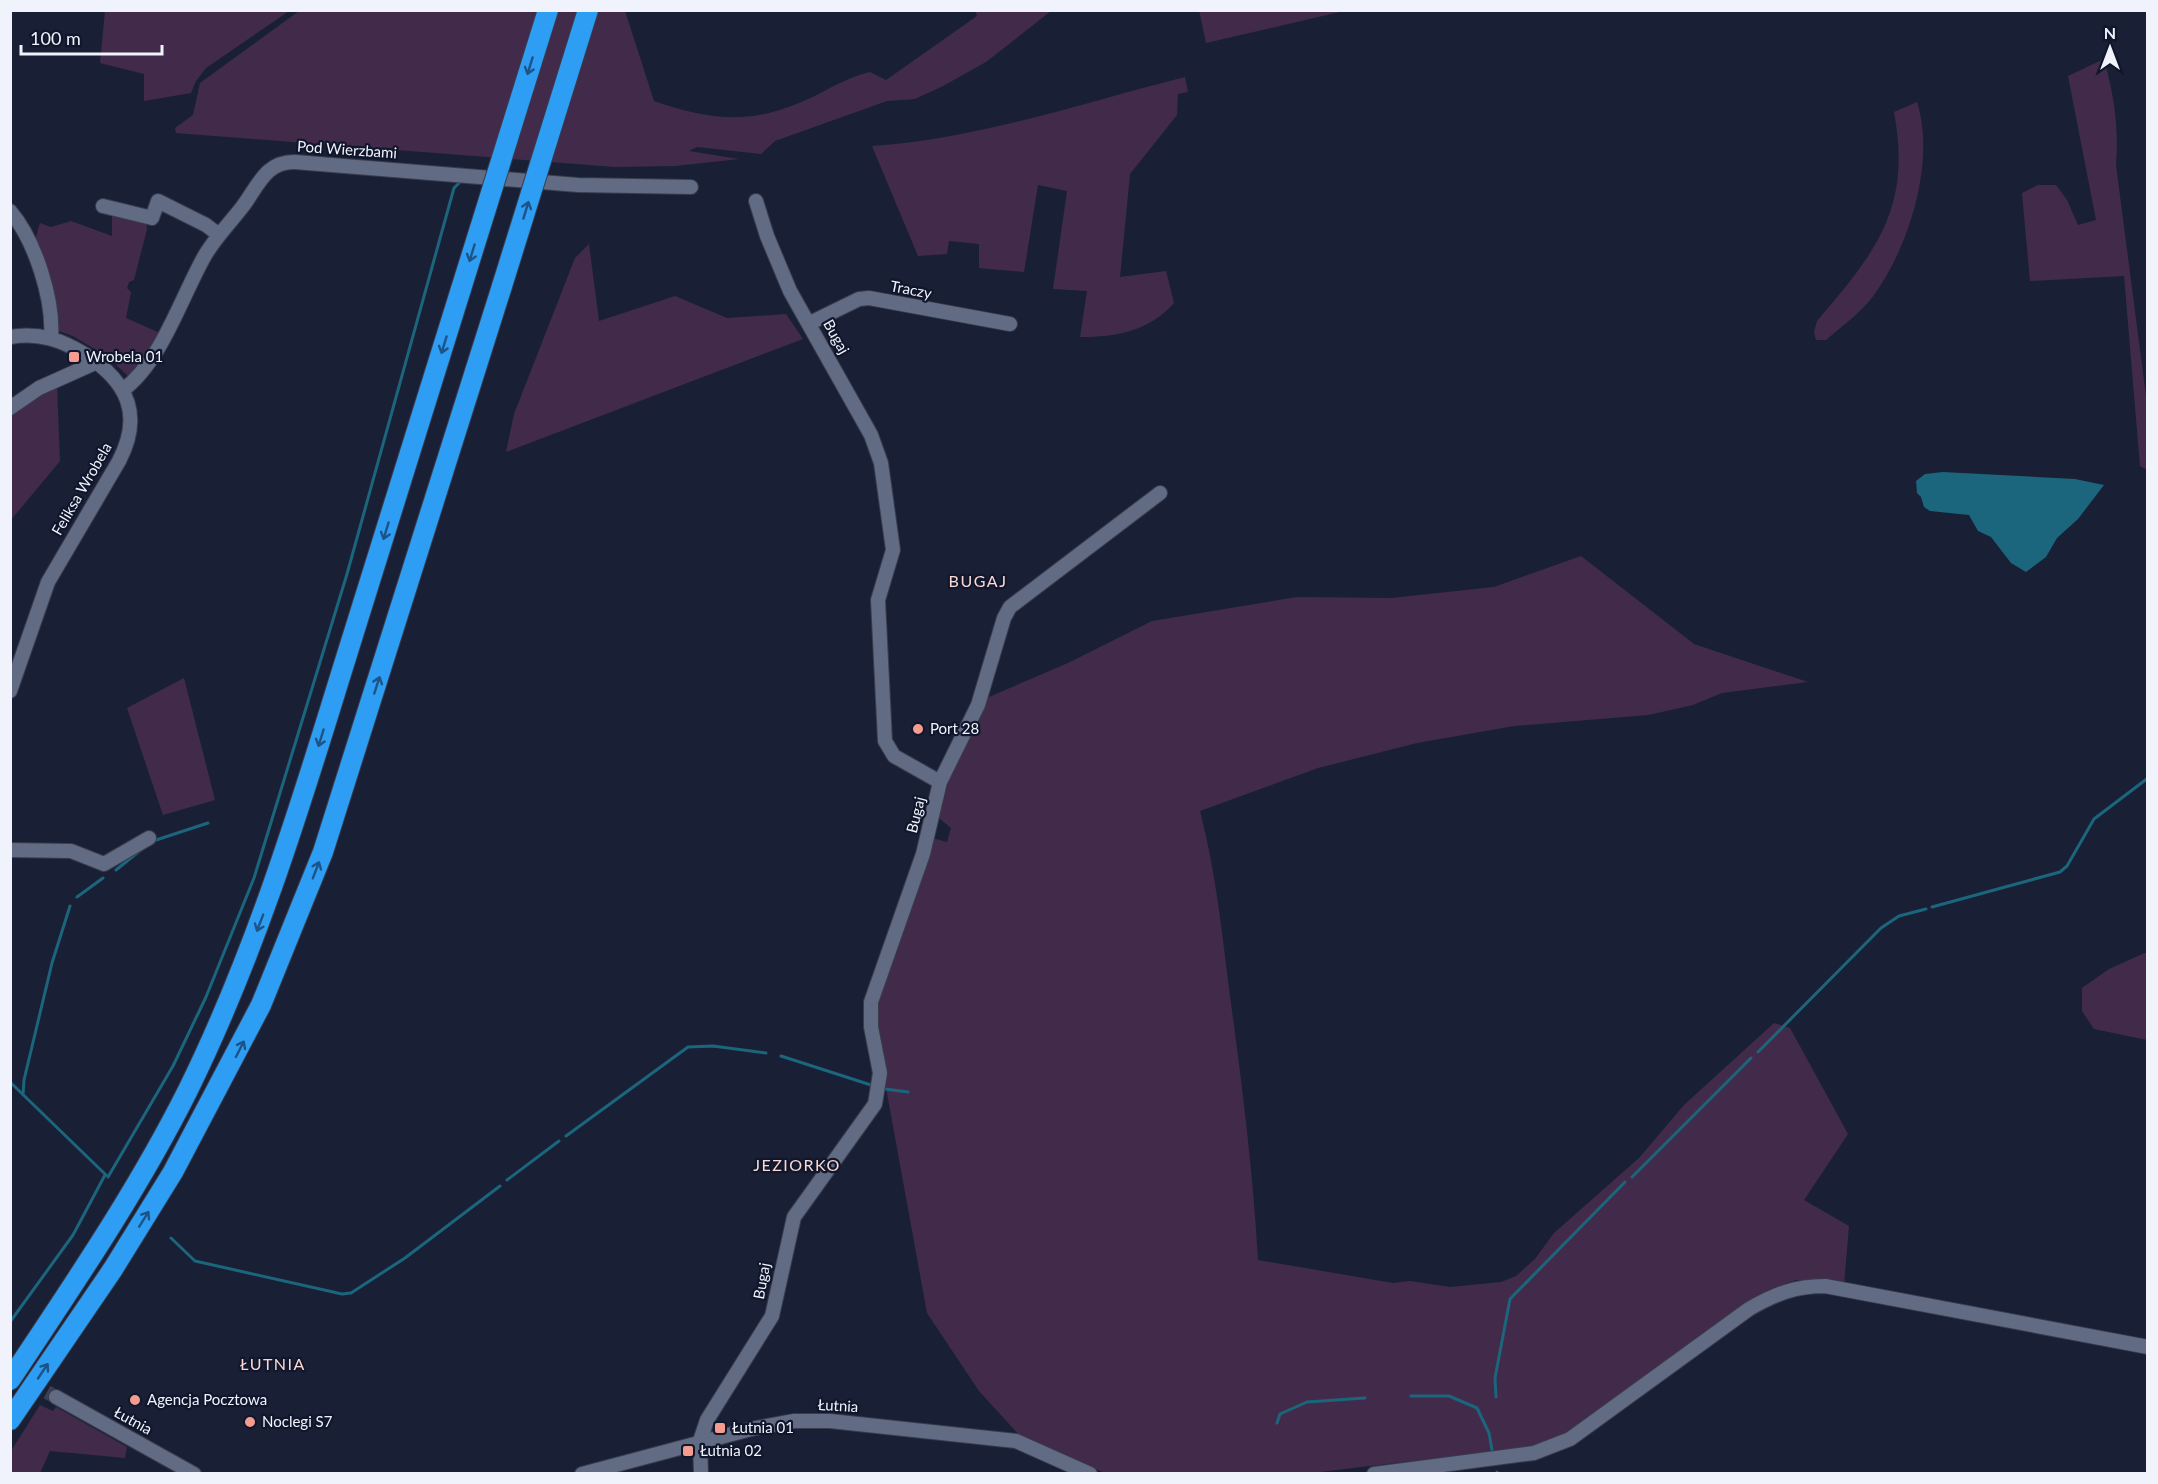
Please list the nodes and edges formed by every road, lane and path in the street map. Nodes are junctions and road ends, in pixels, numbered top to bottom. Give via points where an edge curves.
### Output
1 (548, 10) edge
2 (588, 10) edge
3 (691, 187) dead end
4 (756, 201) dead end
5 (103, 206) dead end
6 (10, 211) edge
7 (219, 235) junction
8 (810, 323) junction
9 (1010, 324) dead end
10 (10, 337) edge
11 (51, 338) junction
12 (97, 362) junction
13 (123, 390) junction
14 (10, 408) edge
15 (1160, 493) dead end
16 (10, 691) edge
17 (940, 782) junction
18 (149, 838) dead end
19 (10, 850) edge
20 (2148, 1347) edge
21 (10, 1380) edge
22 (56, 1398) tunnel mouth
23 (10, 1420) edge
24 (700, 1441) junction
25 (194, 1473) edge
26 (582, 1473) edge
27 (701, 1473) edge
28 (1090, 1473) edge
29 (1374, 1473) edge

1 -> 21 highway, bridge via 263,916 187,1092 135,1187
23 -> 2 highway, bridge via 113,1269 173,1172 266,994 316,872 348,776
3 - 7 street, Pod Wierzbami via 578,185 286,162 272,166
4 - 8 street, Bugaj via 775,258
5 - 7 street via 153,218 158,201
6 - 11 street via 32,246 52,316
7 - 13 street, Pod Wierzbami via 162,340 137,378
8 - 9 street, Traczy via 869,298
8 - 17 street, Bugaj via 872,435 881,464 893,550 878,600 885,741 894,756
10 - 11 street, Feliksa Wrobela
11 - 12 street, Feliksa Wrobela
12 - 13 street, Feliksa Wrobela
12 - 14 street via 39,388
13 - 16 street, Feliksa Wrobela via 131,416 126,448 48,582
15 - 17 street via 1010,607 978,705
17 - 24 street, Bugaj via 923,854 871,1002 871,1027 880,1074 875,1104 794,1216 770,1322 710,1415
18 - 19 street via 104,864 71,851
20 - 29 street via 1826,1286 1803,1286 1776,1293 1749,1309 1570,1439 1534,1453
22 - 25 street, Łutnia
24 - 26 street, Łutnia
24 - 27 street
24 - 28 street, Łutnia via 794,1421 830,1421 1016,1441

